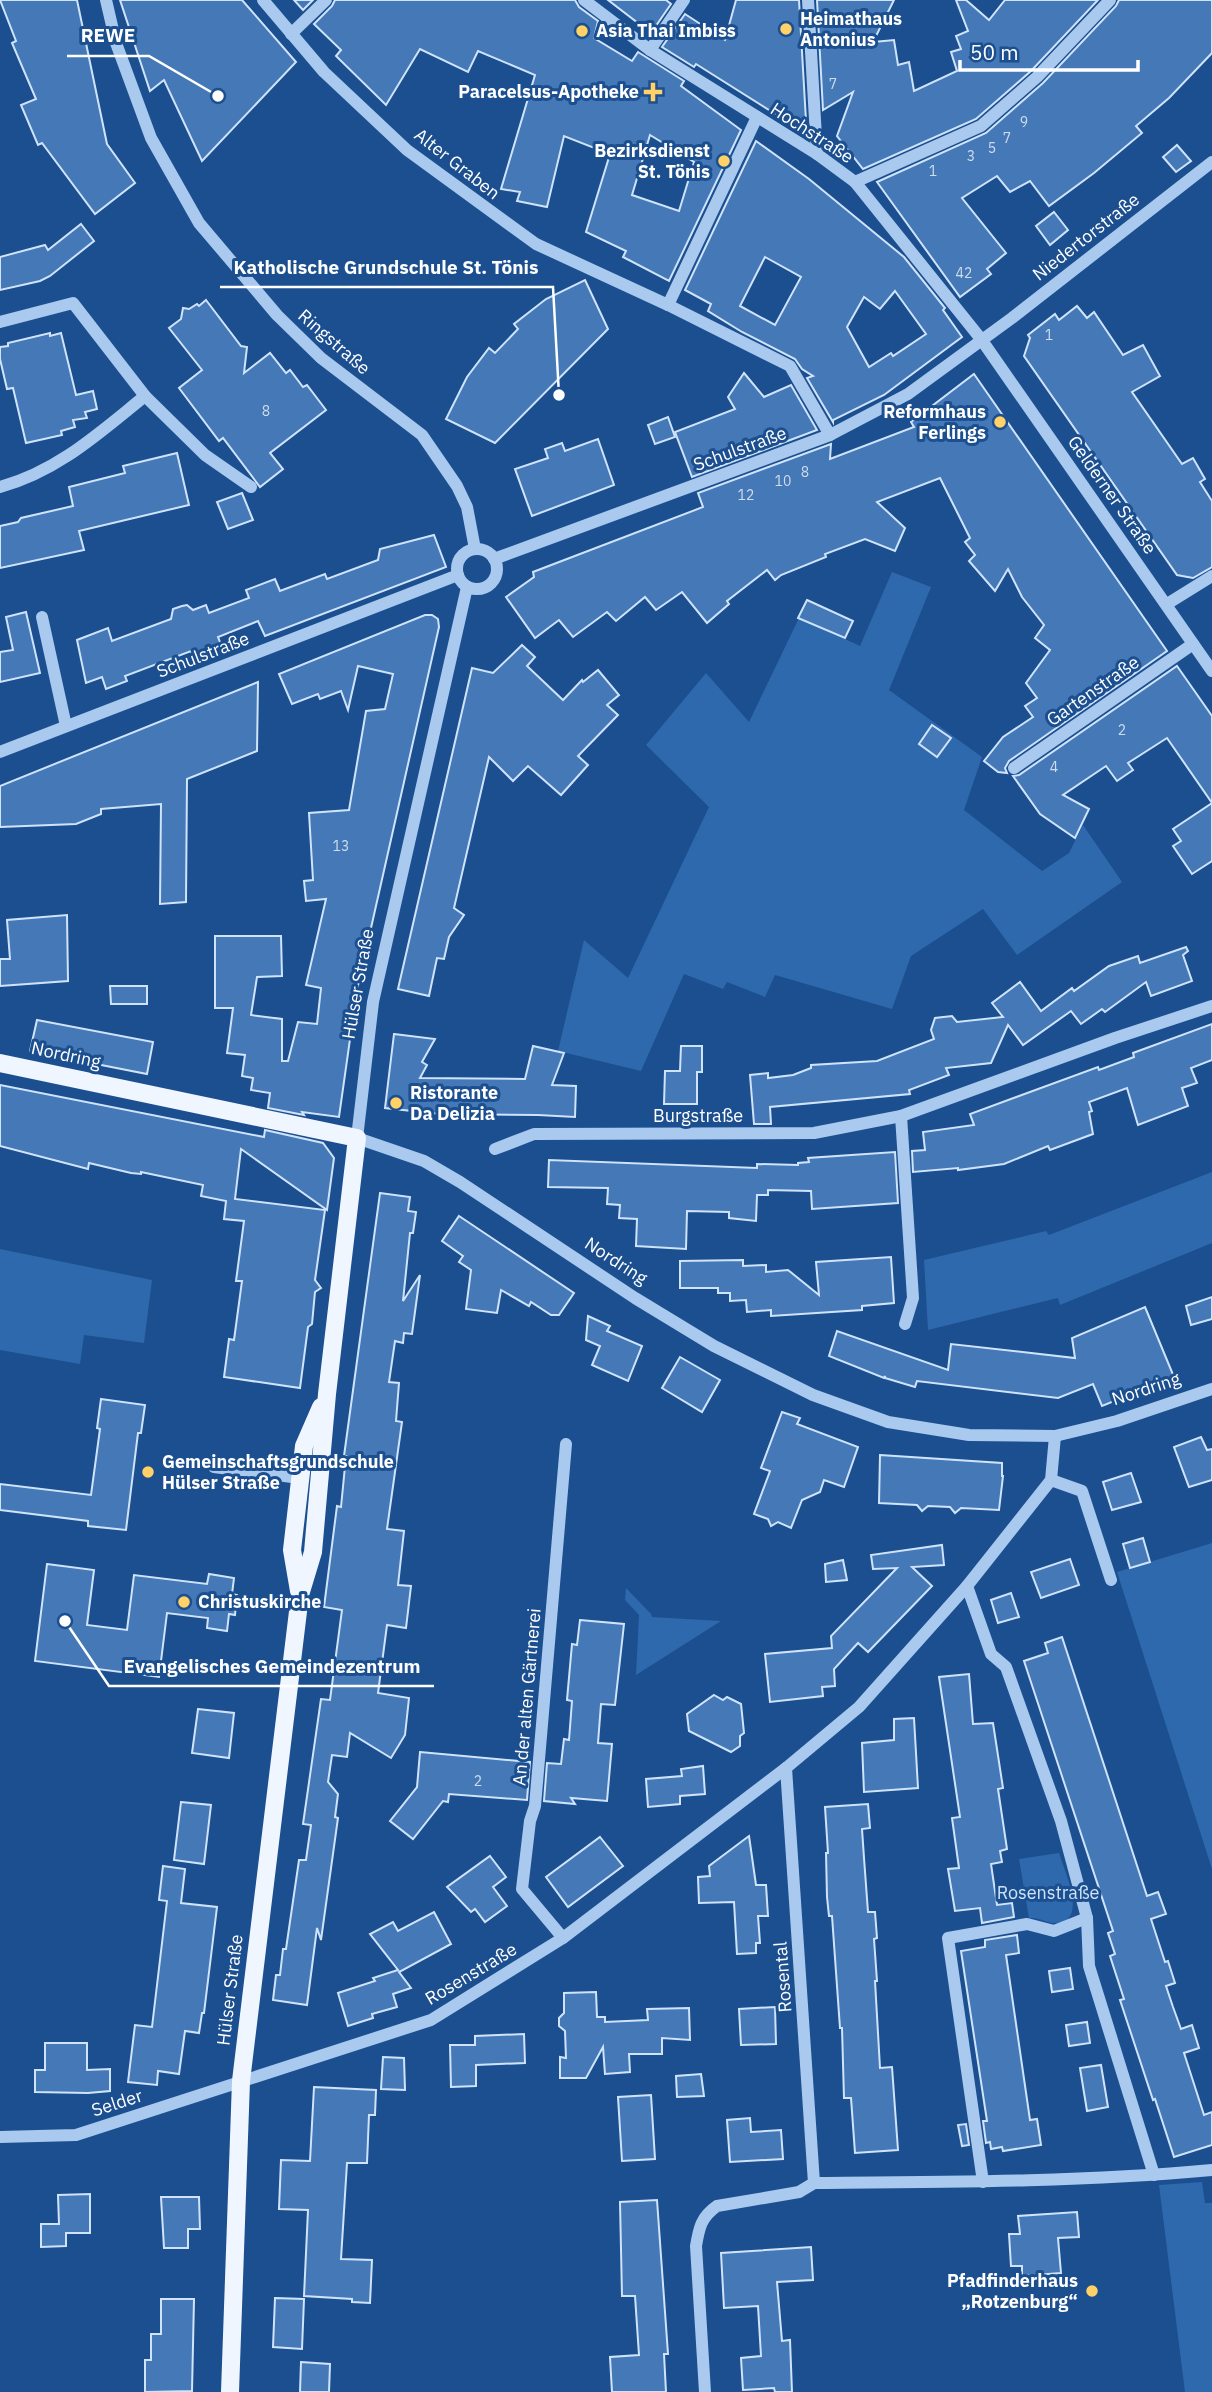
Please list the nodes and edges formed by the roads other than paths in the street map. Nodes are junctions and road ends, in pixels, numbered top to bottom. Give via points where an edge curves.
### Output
1 (106, 0) edge
2 (263, 0) edge
3 (326, 0) edge
4 (584, 0) edge
5 (684, 0) edge
6 (808, 0) edge
7 (1110, 0) edge
8 (291, 34) junction
9 (650, 50) junction
10 (757, 117) junction
11 (817, 154) junction
12 (1212, 162) edge
13 (855, 182) junction
14 (668, 305) junction
15 (0, 322) edge
16 (981, 339) junction
17 (145, 397) junction
18 (830, 435) junction
19 (0, 487) edge
20 (251, 487) dead end
21 (475, 550) junction
22 (494, 559) junction
23 (458, 575) junction
24 (1212, 576) edge
25 (467, 586) junction
26 (1167, 604) junction
27 (42, 617) dead end
28 (1193, 644) junction
29 (1212, 671) edge
30 (66, 726) junction
31 (0, 752) edge
32 (1014, 768) dead end
33 (1212, 1006) edge
34 (0, 1063) edge
35 (901, 1116) junction
36 (357, 1139) junction
37 (495, 1149) dead end
38 (905, 1324) dead end
39 (1212, 1389) edge
40 (327, 1394) junction
41 (1055, 1436) junction
42 (566, 1444) dead end
43 (214, 1467) dead end
44 (300, 1478) junction
45 (1051, 1480) junction
46 (1111, 1580) dead end
47 (967, 1586) junction
48 (300, 1595) junction
49 (786, 1768) junction
50 (1087, 1918) junction
51 (563, 1938) junction
52 (241, 2081) junction
53 (0, 2137) edge
54 (1212, 2170) edge
55 (1154, 2175) junction
56 (983, 2182) junction
57 (814, 2183) junction
58 (230, 2392) edge
59 (705, 2392) edge

1 - 21 street, Ringstraße via 116,43 151,138 199,223 277,315 321,358 422,435 467,507
2 - 8 street, Alter Graben
3 - 8 street
4 - 9 street, Hochstraße
5 - 9 street
6 - 11 street
7 - 13 street via 1037,77 981,126
8 - 14 street, Alter Graben via 324,72 407,150 500,220 536,244
9 - 10 street, Hochstraße
10 - 11 street, Hochstraße
10 - 14 street
11 - 13 street, Hochstraße
12 - 16 street, Niedertorstraße
13 - 16 street, Hochstraße
14 - 18 street, Alter Graben via 790,366
15 - 17 street via 73,303
16 - 18 street, Schulstraße via 908,394
16 - 26 street, Gelderner Straße
17 - 19 street via 71,456
17 - 20 street via 205,455
18 - 22 street, Schulstraße
21 - 22 street
21 - 23 street via 459,561
22 - 25 street via 497,571 491,583 480,589
23 - 25 street
23 - 30 street, Schulstraße
24 - 26 street
25 - 36 street, Hülser Straße via 373,1002
26 - 28 street, Gelderner Straße
27 - 30 street
28 - 29 street, Gelderner Straße
28 - 32 street, Gartenstraße
30 - 31 street, Schulstraße
33 - 35 street, Burgstraße
34 - 36 main road, Nordring
35 - 37 street, Burgstraße via 814,1133 534,1134
35 - 38 street via 913,1298
36 - 40 main road, Hülser Straße
36 - 41 street, Nordring via 424,1161 714,1346 813,1395 888,1422 970,1435
39 - 41 street, Nordring
40 - 44 main road, Hülser Straße via 304,1446
40 - 48 main road, Hülser Straße via 313,1552
41 - 45 street
42 - 51 street, An der alten Gärtnerei via 535,1806 522,1889
43 - 44 street
44 - 48 main road, Hülser Straße via 292,1550
45 - 46 street via 1082,1491
45 - 47 street, Rosenstraße
47 - 49 street, Rosenstraße via 859,1707
47 - 50 street via 991,1654 1006,1667 1061,1821
48 - 52 main road, Hülser Straße
49 - 51 street, Rosenstraße
49 - 57 street, Rosental
50 - 55 street via 1089,1966
50 - 56 street via 1054,1931 1027,1924 948,1938
51 - 52 street, Rosenstraße via 431,2020
52 - 53 street, Selder via 76,2135
52 - 58 main road, Hülser Straße
54 - 55 street
55 - 56 street
56 - 57 street
57 - 59 street via 799,2192 717,2206 699,2224 696,2246

